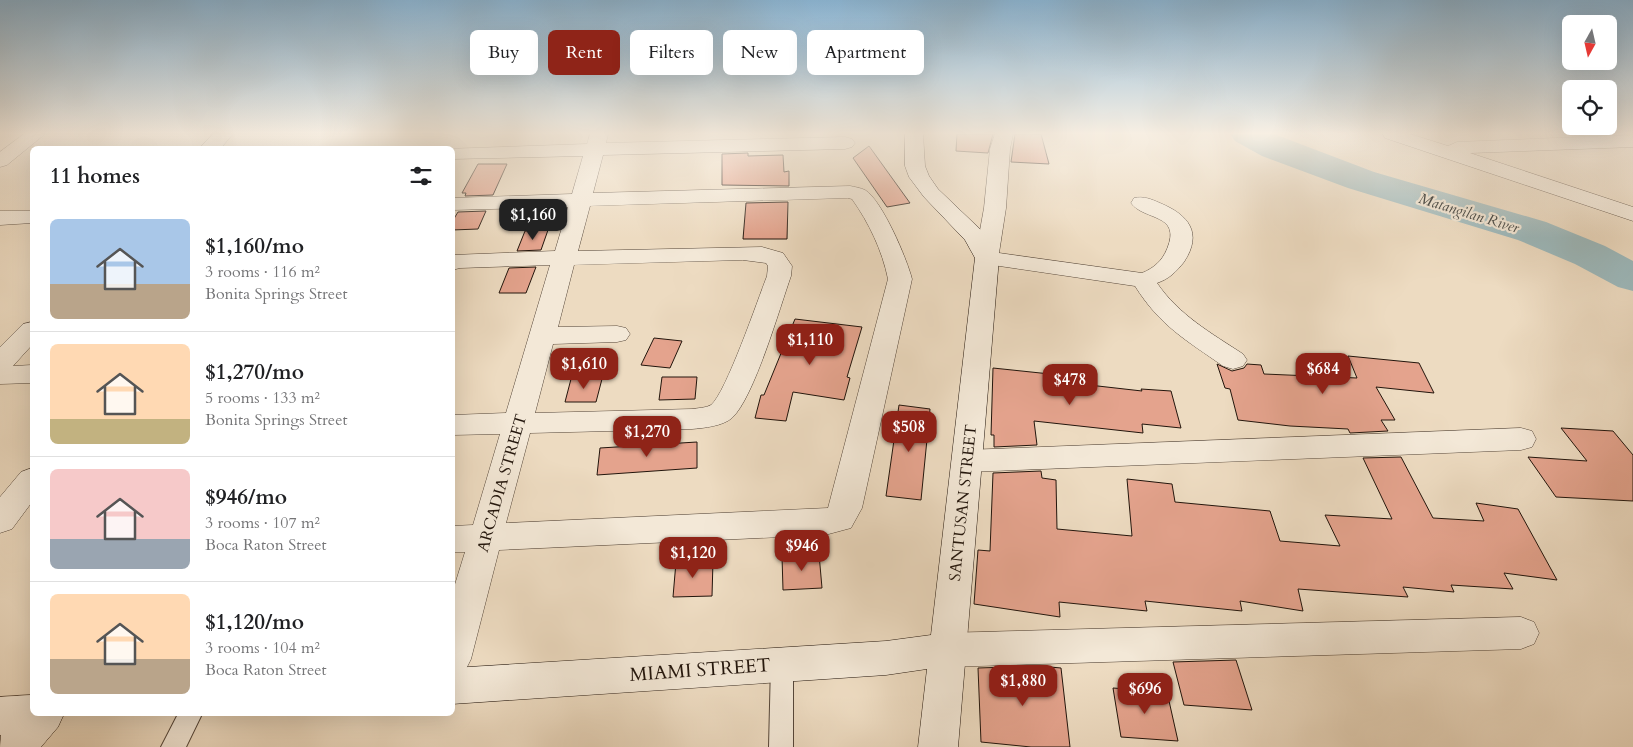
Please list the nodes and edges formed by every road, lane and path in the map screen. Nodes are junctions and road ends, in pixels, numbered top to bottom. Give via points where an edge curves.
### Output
1 (590, 169) edge
2 (917, 169) edge
3 (998, 169) edge
4 (1499, 169) edge
5 (581, 200) junction
6 (1142, 202) dead end
7 (455, 204) edge
8 (1633, 214) edge
9 (30, 217) edge
10 (0, 218) edge
11 (564, 258) junction
12 (987, 258) junction
13 (455, 263) edge
14 (1143, 280) junction
15 (30, 332) edge
16 (618, 334) dead end
17 (543, 336) junction
18 (1234, 360) dead end
19 (0, 363) edge
20 (30, 374) edge
21 (0, 375) edge
22 (518, 422) junction
23 (455, 425) edge
24 (1521, 439) dead end
25 (968, 461) junction
26 (30, 482) edge
27 (0, 520) edge
28 (486, 537) junction
29 (455, 539) edge
30 (1522, 633) dead end
31 (455, 648) edge
32 (947, 650) junction
33 (782, 664) junction
34 (455, 686) edge
35 (30, 714) edge
36 (0, 716) edge
37 (42, 716) edge
38 (189, 716) edge
39 (15, 747) edge
40 (173, 747) edge
41 (780, 747) edge
42 (938, 747) edge

1 - 5 street, ARCADIA STREET
2 - 12 street via 918,177 975,237
3 - 12 street, SANTUSAN STREET
4 - 8 street
5 - 7 street
5 - 11 street, ARCADIA STREET
5 - 28 street via 850,192 859,196 876,218 896,262 900,279 846,508 839,519 825,522
6 - 14 street via 1175,221 1182,239 1166,269
9 - 10 street
11 - 13 street
11 - 17 street, ARCADIA STREET
11 - 22 street via 743,253 776,258 780,266 734,392 723,411 692,419
12 - 14 street
12 - 25 street, SANTUSAN STREET
14 - 18 street via 1158,303 1176,321
15 - 19 street
16 - 17 street
17 - 22 street, ARCADIA STREET
20 - 21 street
22 - 23 street
22 - 28 street, ARCADIA STREET
24 - 25 street
25 - 32 street, SANTUSAN STREET
26 - 27 street
28 - 29 street
28 - 31 street, ARCADIA STREET
30 - 32 street, MIAMI STREET
32 - 33 street, MIAMI STREET via 886,658
32 - 42 street, SANTUSAN STREET
33 - 34 street, MIAMI STREET
33 - 41 lane
35 - 36 street
37 - 39 street
38 - 40 lane

